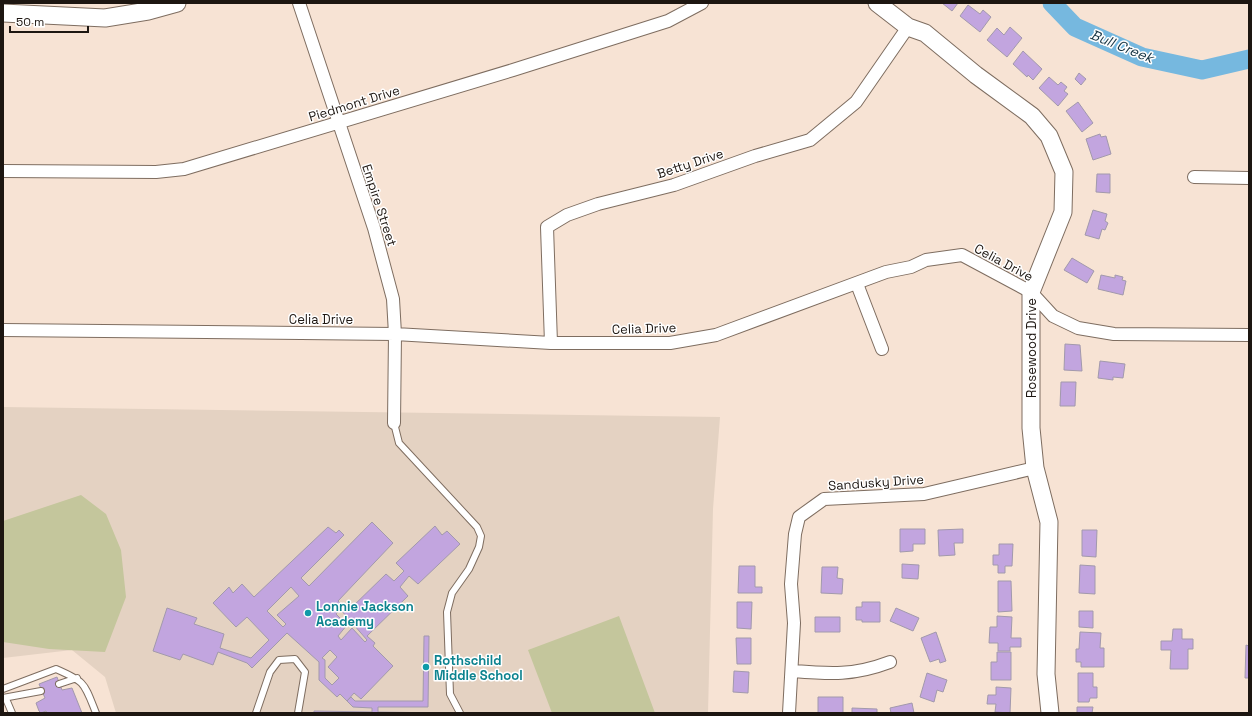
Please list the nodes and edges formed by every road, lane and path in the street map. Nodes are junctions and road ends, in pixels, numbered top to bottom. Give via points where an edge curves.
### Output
1 (177, 3) edge
2 (299, 3) edge
3 (702, 3) edge
4 (877, 3) edge
5 (3, 13) edge
6 (908, 27) junction
7 (338, 122) junction
8 (3, 171) edge
9 (1194, 177) dead end
10 (1249, 178) edge
11 (857, 284) junction
12 (1031, 292) junction
13 (3, 330) edge
14 (395, 334) junction
15 (1249, 336) edge
16 (552, 343) junction
17 (882, 349) dead end
18 (394, 423) joint
19 (1035, 468) junction
20 (890, 662) dead end
21 (792, 671) junction
22 (76, 678) junction
23 (59, 684) dead end
24 (3, 689) edge
25 (41, 691) dead end
26 (5, 699) edge
27 (12, 713) edge
28 (96, 713) edge
29 (256, 713) edge
30 (298, 713) edge
31 (460, 713) edge
32 (788, 713) edge
33 (1050, 713) edge

1 - 5 street via 105,18
2 - 7 street, Empire Street
3 - 7 street, Piedmont Drive via 668,21
4 - 6 street, Rosewood Drive
6 - 12 street, Rosewood Drive via 925,33 1032,116 1049,136 1064,172 1063,212
6 - 16 street, Betty Drive via 856,102 810,140 755,156 674,185 598,204 567,215 547,227
7 - 8 street, Piedmont Drive via 184,169 156,172
7 - 14 street, Empire Street via 374,228 393,299
9 - 10 street
11 - 12 street, Celia Drive via 926,260 962,255
11 - 16 street, Celia Drive via 716,335 670,343
11 - 17 street
12 - 15 street, Celia Drive via 1053,316 1078,328 1114,334
12 - 19 street, Rosewood Drive via 1031,428
13 - 14 street, Celia Drive
14 - 16 street, Celia Drive
14 - 18 street, Empire Street
18 - 31 lane via 399,443 477,527 480,536 479,547 470,569 452,593 447,612 450,694
19 - 21 street, Sandusky Drive via 924,494 824,499 799,517 791,584 794,623
19 - 33 street, Rosewood Drive via 1049,522 1046,674
20 - 21 street via 869,670 838,674
21 - 32 street, Sandusky Drive
22 - 23 lane
22 - 24 lane via 56,669
22 - 28 lane via 85,687
25 - 26 lane
26 - 27 lane
29 - 30 lane via 270,672 279,660 295,659 305,672

